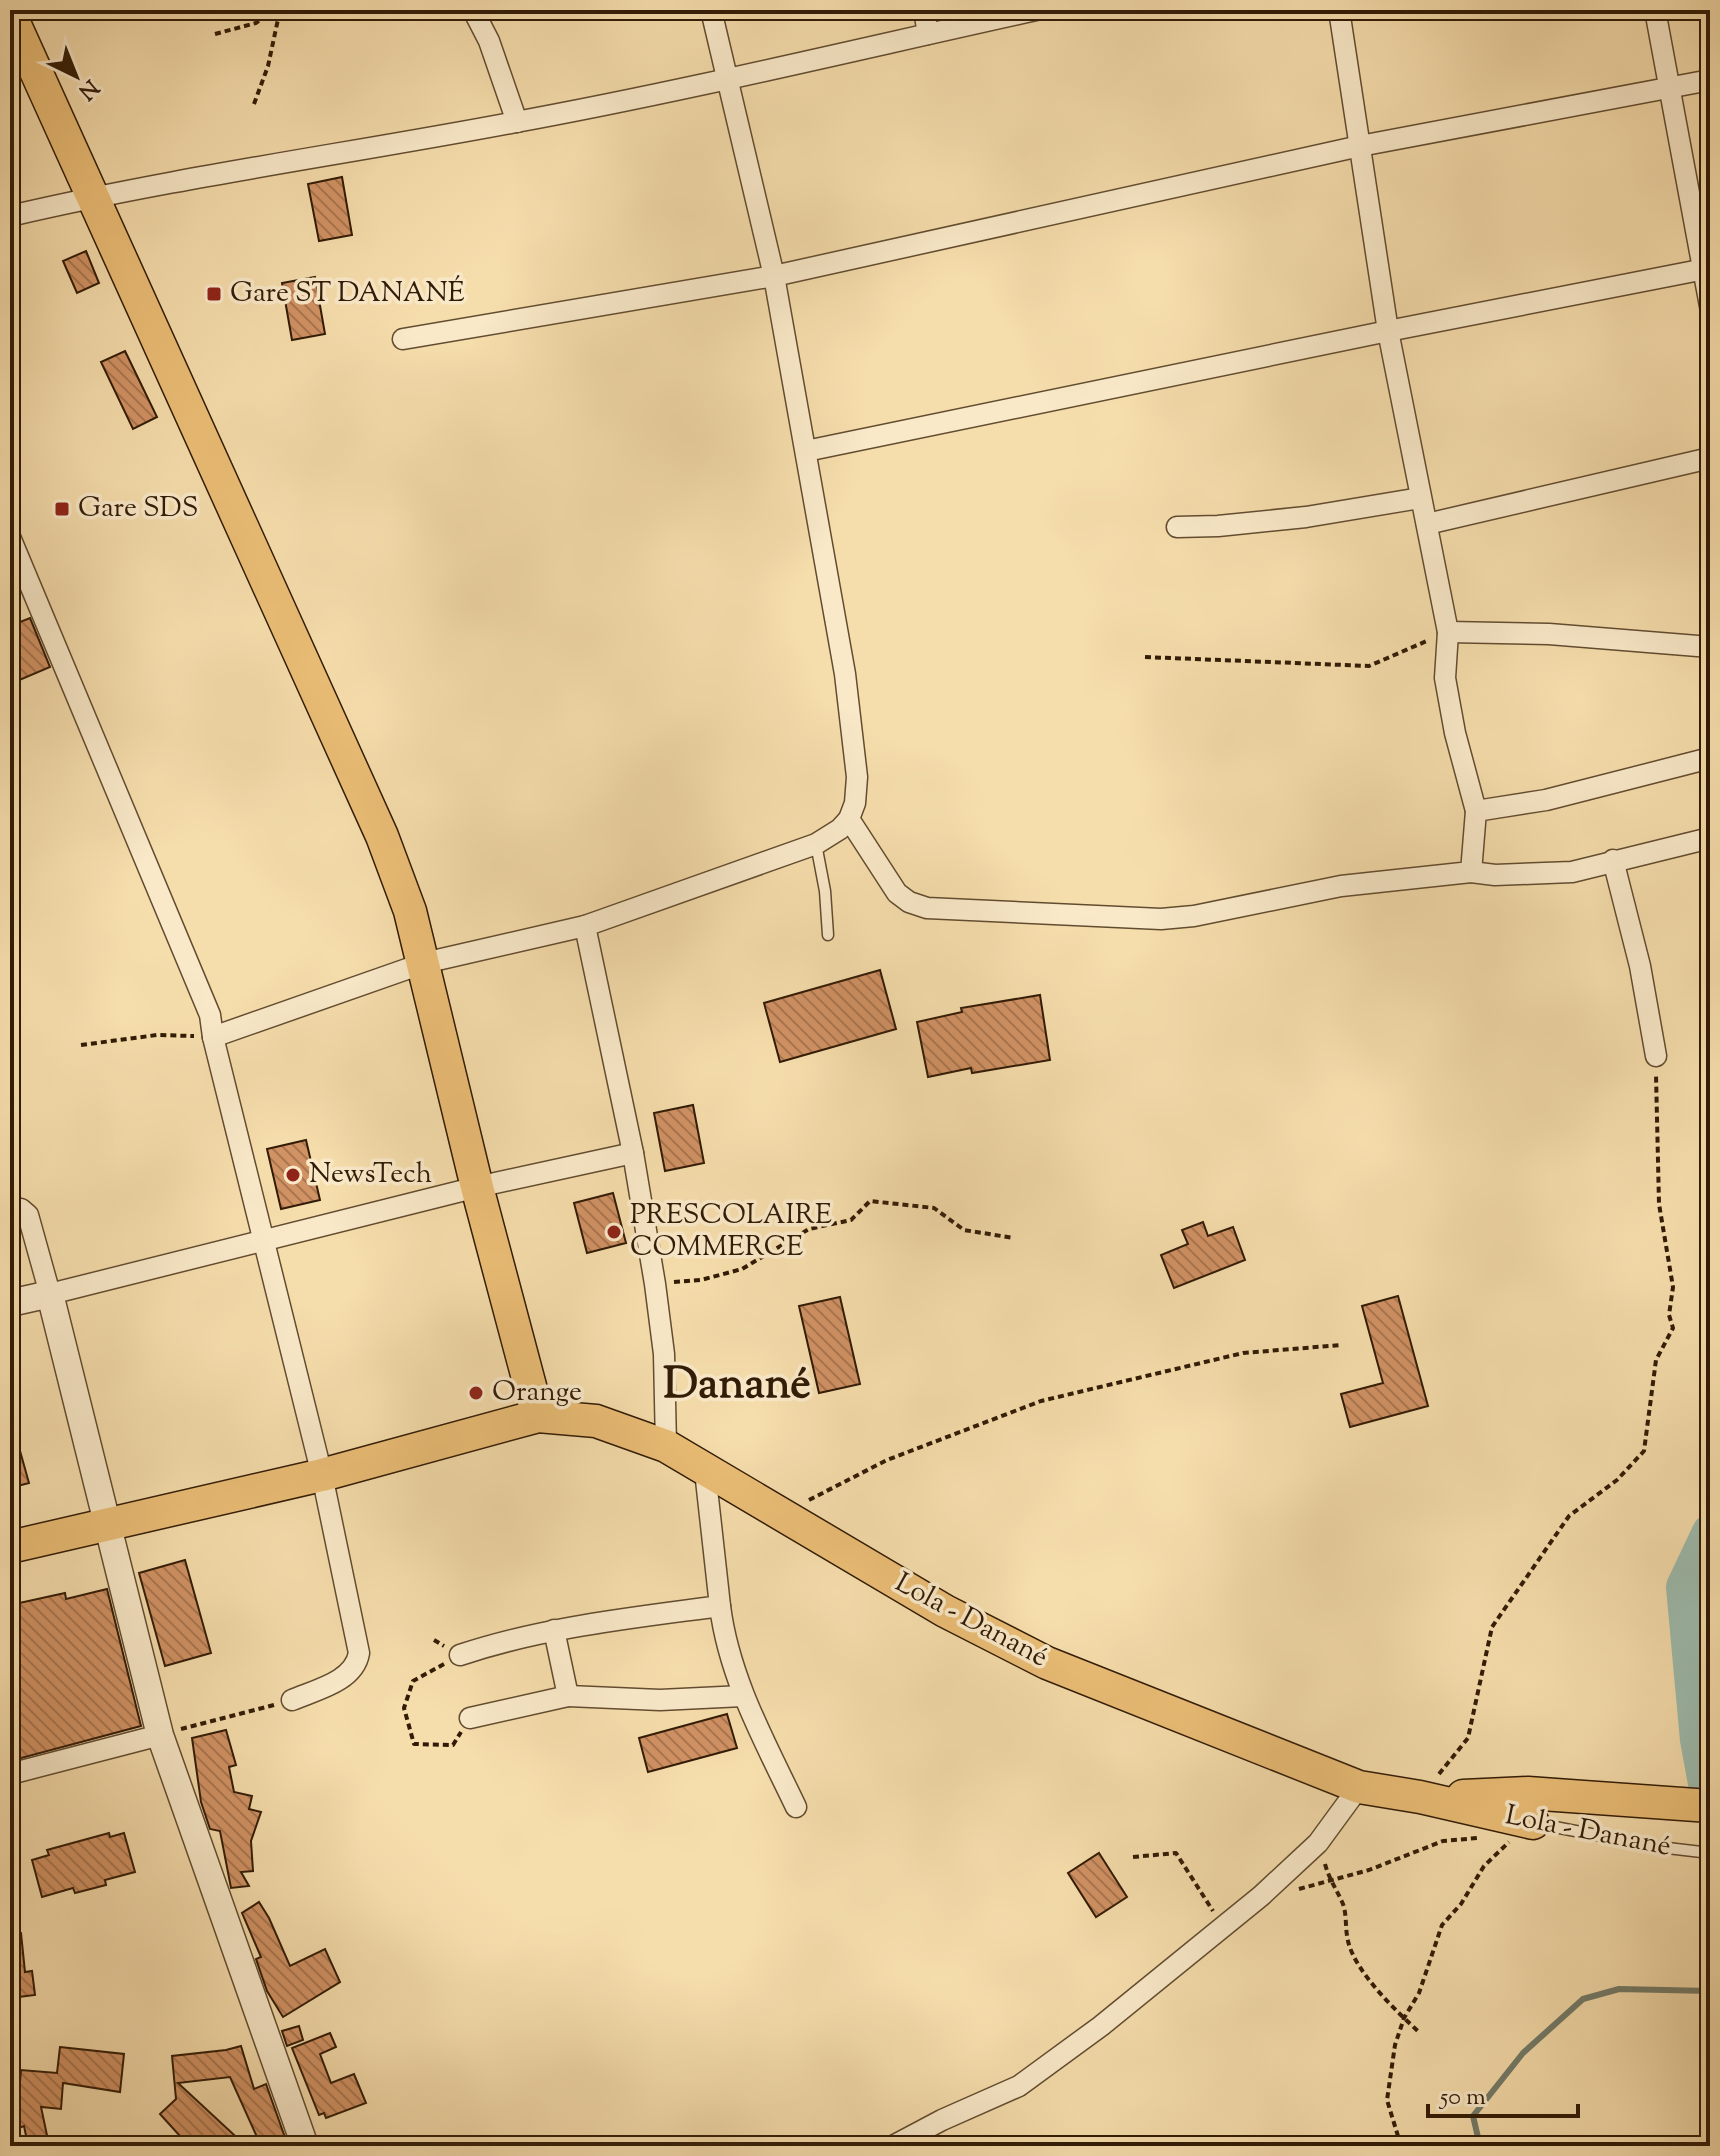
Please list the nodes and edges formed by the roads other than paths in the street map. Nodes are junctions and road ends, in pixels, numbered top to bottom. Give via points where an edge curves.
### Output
1 (473, 10) edge
2 (711, 10) edge
3 (924, 10) edge
4 (1036, 10) edge
5 (1339, 10) edge
6 (1655, 10) edge
7 (10, 14) edge
8 (928, 34) junction
9 (1710, 80) edge
10 (727, 81) junction
11 (1670, 87) junction
12 (517, 122) junction
13 (1360, 146) junction
14 (92, 197) junction
15 (10, 216) edge
16 (1707, 269) edge
17 (774, 276) junction
18 (1710, 306) edge
19 (1388, 331) junction
20 (403, 339) dead end
21 (806, 451) junction
22 (1710, 458) edge
23 (1420, 498) junction
24 (1427, 524) junction
25 (1177, 527) dead end
26 (10, 537) edge
27 (1448, 632) junction
28 (1710, 647) edge
29 (1710, 758) edge
30 (1476, 811) junction
31 (849, 819) junction
32 (1710, 838) edge
33 (816, 844) junction
34 (1613, 860) junction
35 (1471, 872) junction
36 (585, 926) junction
37 (828, 935) dead end
38 (424, 963) junction
39 (213, 1037) junction
40 (1656, 1056) road end
41 (633, 1153) junction
42 (477, 1187) junction
43 (10, 1207) edge
44 (264, 1240) junction
45 (50, 1294) junction
46 (10, 1303) edge
47 (538, 1416) junction
48 (666, 1446) junction
49 (705, 1471) junction
50 (322, 1475) junction
51 (107, 1526) junction
52 (10, 1547) edge
53 (720, 1606) junction
54 (554, 1630) junction
55 (460, 1655) road end
56 (568, 1696) junction
57 (743, 1696) junction
58 (292, 1700) road end
59 (470, 1718) road end
60 (160, 1735) junction
61 (10, 1774) edge
62 (1359, 1787) junction
63 (1420, 1797) junction
64 (1710, 1806) edge
65 (796, 1807) dead end
66 (1533, 1823) joint
67 (1710, 1853) edge
68 (305, 2146) edge
69 (893, 2146) edge

1 - 12 street
2 - 10 street
3 - 8 street
4 - 8 street
5 - 13 street
6 - 11 street
7 - 14 main road
8 - 10 street
9 - 11 street
10 - 12 street
10 - 17 street
11 - 13 street
11 - 16 street
12 - 14 street
13 - 17 street
13 - 19 street
14 - 15 street
14 - 38 main road via 382,836
16 - 18 street
16 - 19 street
17 - 20 street
17 - 21 street
19 - 21 street
19 - 23 street
21 - 31 street via 853,739 857,777
22 - 24 street
23 - 24 street
23 - 25 street via 1306,517
24 - 27 street
26 - 39 street via 210,1015
27 - 28 street
27 - 30 street via 1445,678
29 - 30 street via 1546,800
30 - 35 street
31 - 33 street
31 - 35 street via 897,893 927,908 1161,919 1341,886
32 - 34 street
33 - 36 street
33 - 37 lane
34 - 35 street via 1572,872
34 - 40 street
36 - 38 street
36 - 41 street
38 - 39 street
38 - 42 main road
39 - 44 street
41 - 42 street
41 - 48 street via 664,1354
42 - 44 street
42 - 47 main road
43 - 45 street via 28,1215
44 - 45 street
44 - 50 street
45 - 46 street
45 - 51 street
47 - 48 main road, Lola - Danané via 596,1421
47 - 50 main road
48 - 49 main road, Lola - Danané
49 - 53 street
49 - 62 main road, Lola - Danané via 945,1611 1047,1663
50 - 51 main road
50 - 58 street via 359,1653 353,1669 335,1682
51 - 52 main road
51 - 60 street
53 - 54 street
53 - 57 street
54 - 55 street
54 - 56 street
56 - 57 street
56 - 59 street
57 - 65 street
60 - 61 street
60 - 68 street
62 - 63 main road, Lola - Danané
62 - 69 street via 1318,1843 1261,1896 1101,2026 1019,2086
63 - 64 main road, Lola - Danané via 1528,1793
63 - 66 main road, Lola - Danané
66 - 67 lane, Lola - Danané

